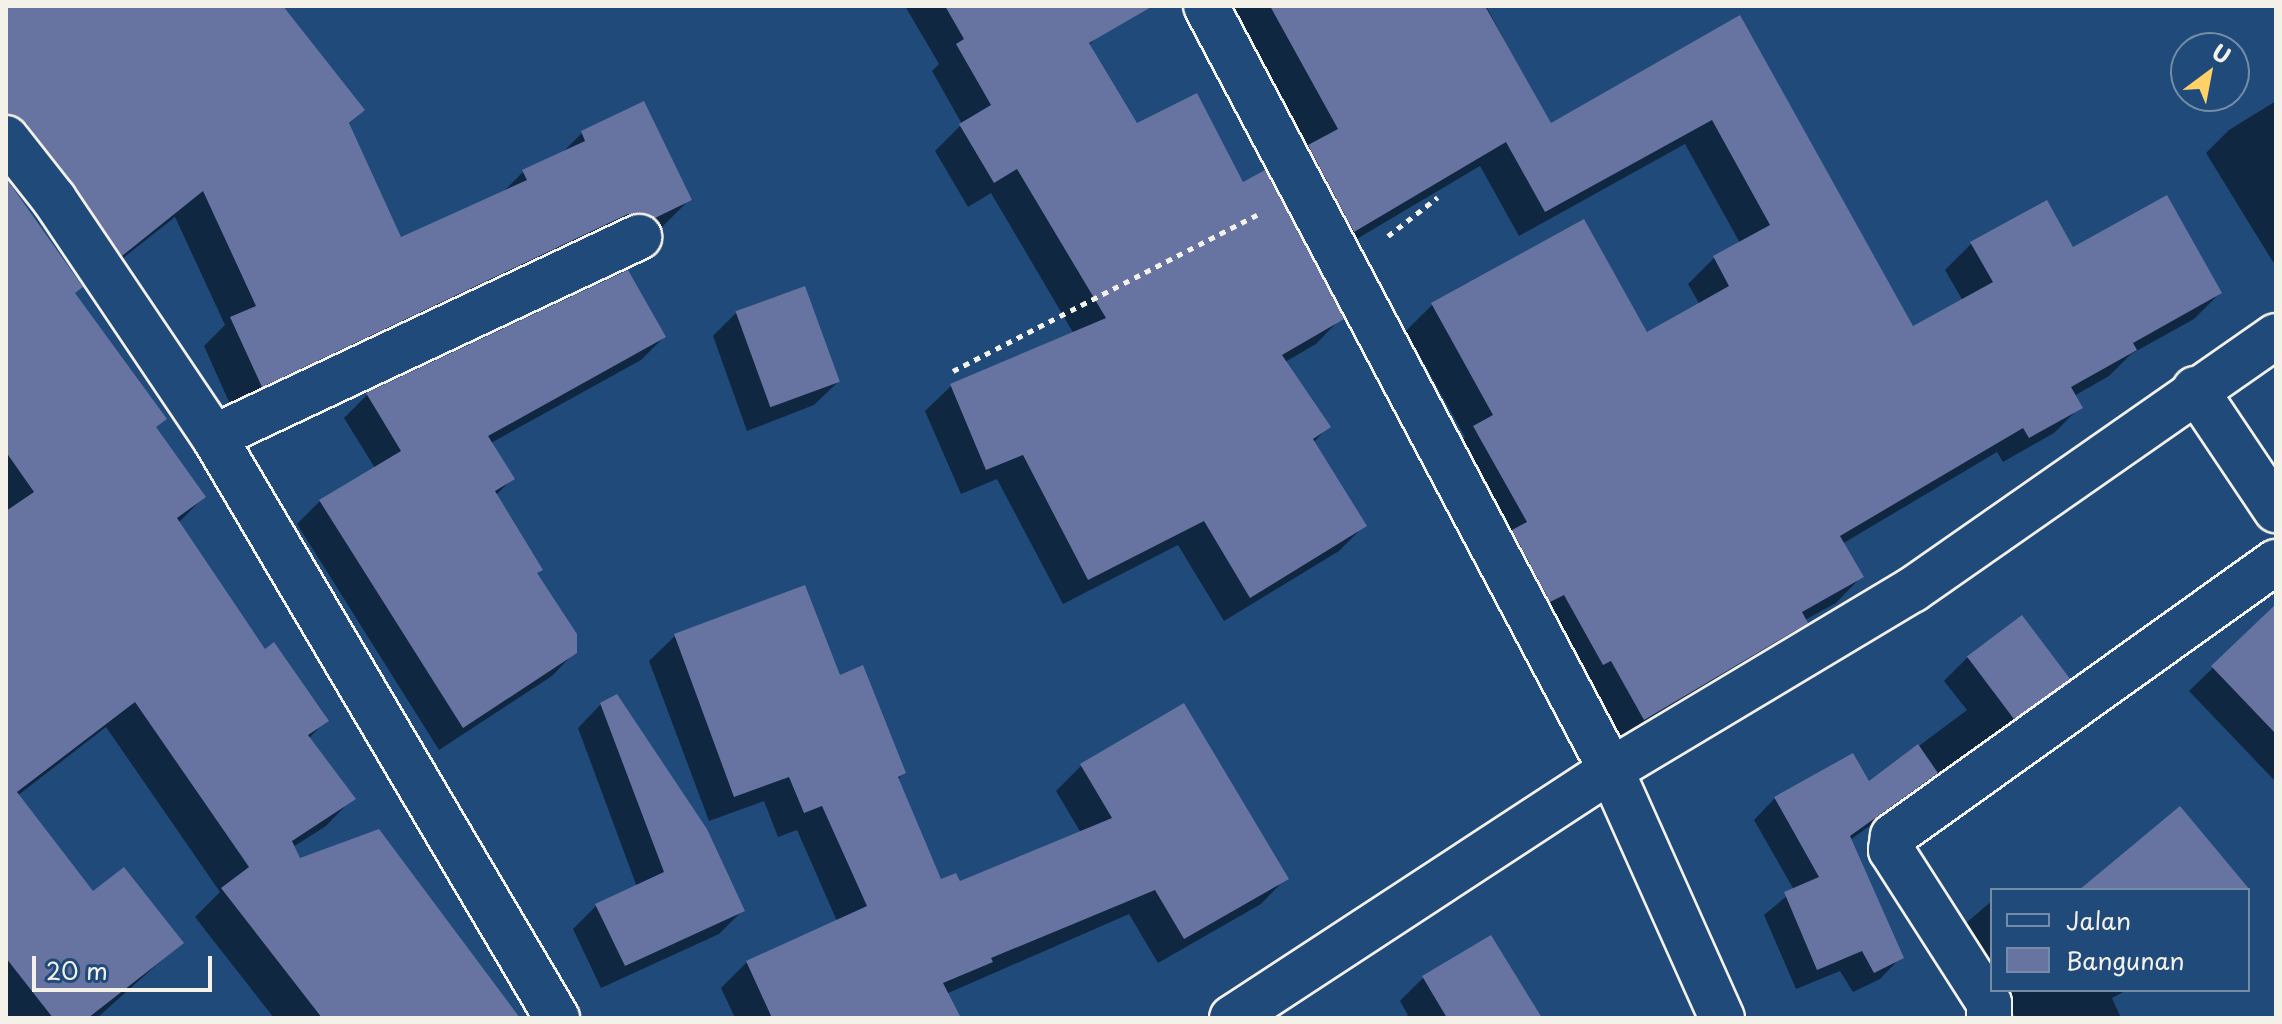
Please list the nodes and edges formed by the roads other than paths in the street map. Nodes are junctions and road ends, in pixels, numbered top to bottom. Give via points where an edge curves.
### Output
1 (1206, 6) edge
2 (6, 138) edge
3 (639, 237) dead end
4 (2276, 336) edge
5 (2195, 389) junction
6 (214, 437) junction
7 (2276, 510) edge
8 (2276, 562) edge
9 (1611, 770) junction
10 (557, 1018) edge
11 (1232, 1018) edge
12 (1722, 1018) edge
13 (1989, 1018) edge

1 - 9 street
2 - 6 street via 54,199
3 - 6 street
4 - 5 street
5 - 7 street
5 - 9 street via 1912,590
6 - 10 street
8 - 13 street via 1893,836 1891,850 1989,1003
9 - 11 street
9 - 12 street

